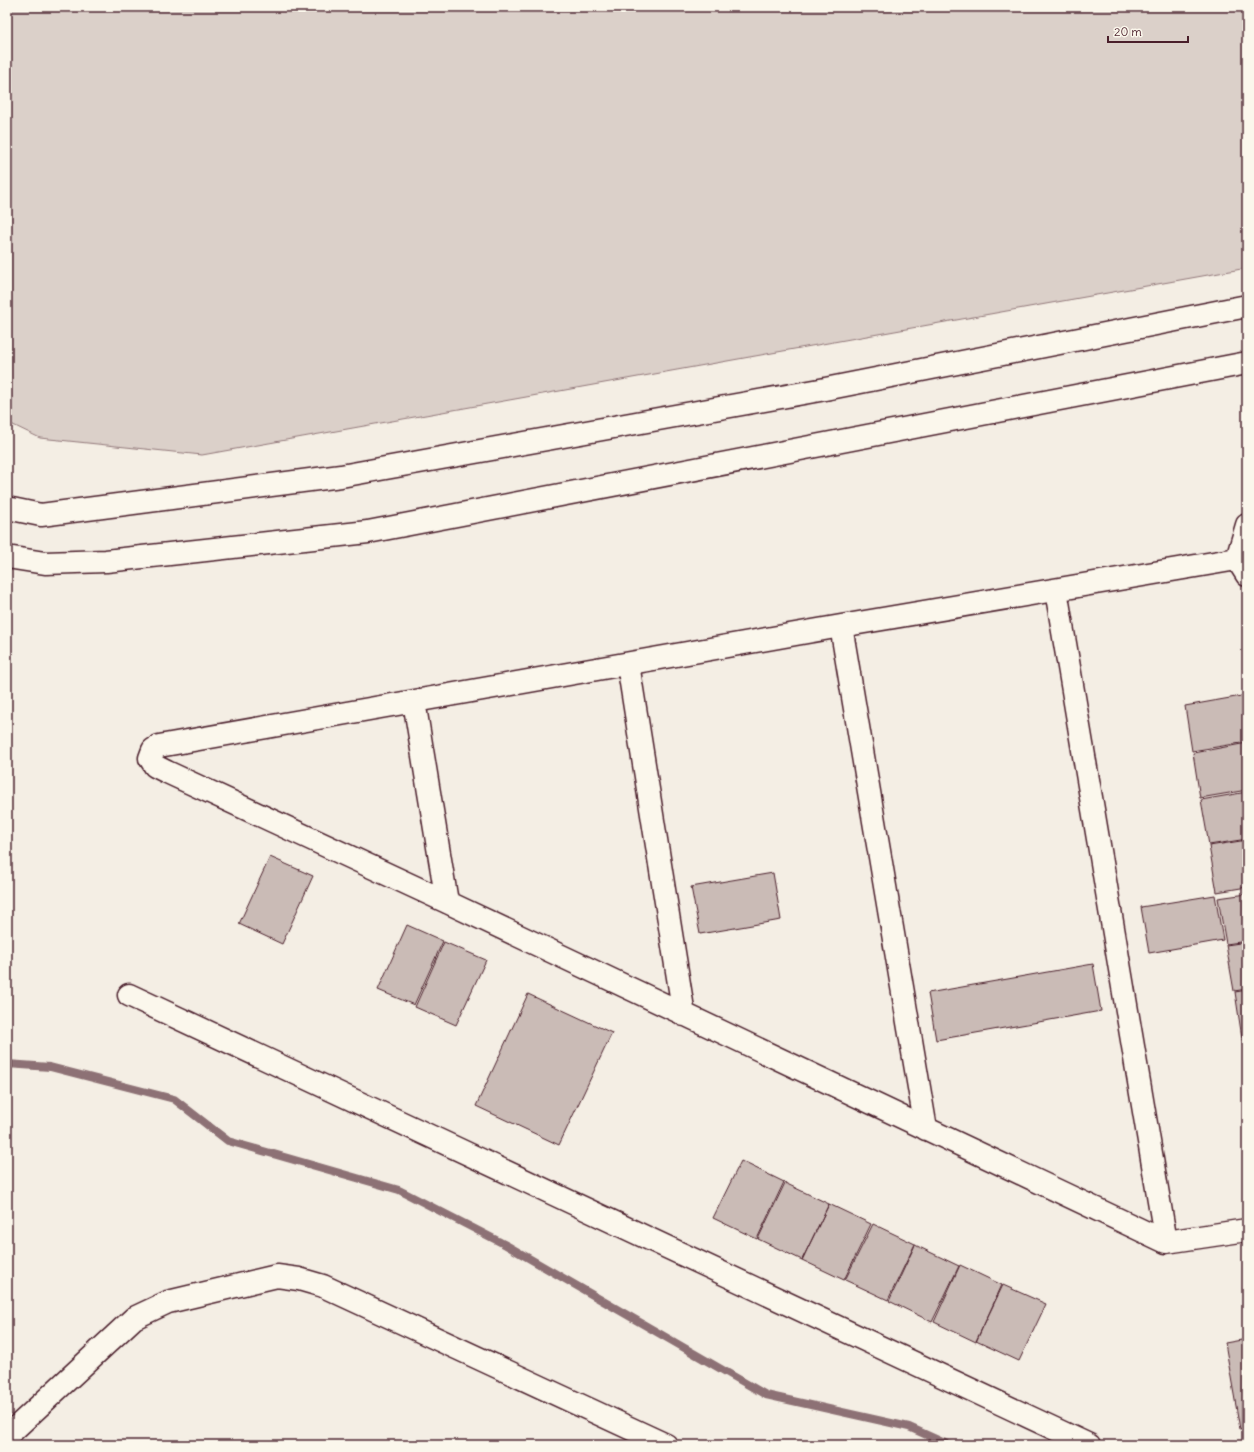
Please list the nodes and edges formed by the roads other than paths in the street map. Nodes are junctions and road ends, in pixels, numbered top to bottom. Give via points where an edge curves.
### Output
1 (1247, 306) edge
2 (1247, 363) edge
3 (7, 508) edge
4 (1247, 525) edge
5 (7, 557) edge
6 (1242, 567) edge
7 (1056, 590) junction
8 (841, 626) junction
9 (628, 664) junction
10 (414, 701) junction
11 (447, 902) junction
12 (129, 995) dead end
13 (684, 1015) junction
14 (926, 1129) junction
15 (1247, 1230) edge
16 (1166, 1242) junction
17 (7, 1436) edge
18 (666, 1445) edge
19 (1089, 1445) edge

1 - 3 street via 820,390 341,476 41,515
2 - 5 street via 368,532 106,561 45,563
4 - 6 street
6 - 7 street
7 - 8 street
7 - 16 street
8 - 9 street
8 - 14 street
9 - 10 street
9 - 13 street
10 - 11 street
10 - 11 street via 159,746 153,750 150,758 155,766 167,772
11 - 13 street
12 - 19 street
13 - 14 street
14 - 16 street
15 - 16 street
17 - 18 street via 134,1318 168,1302 277,1276 324,1286

